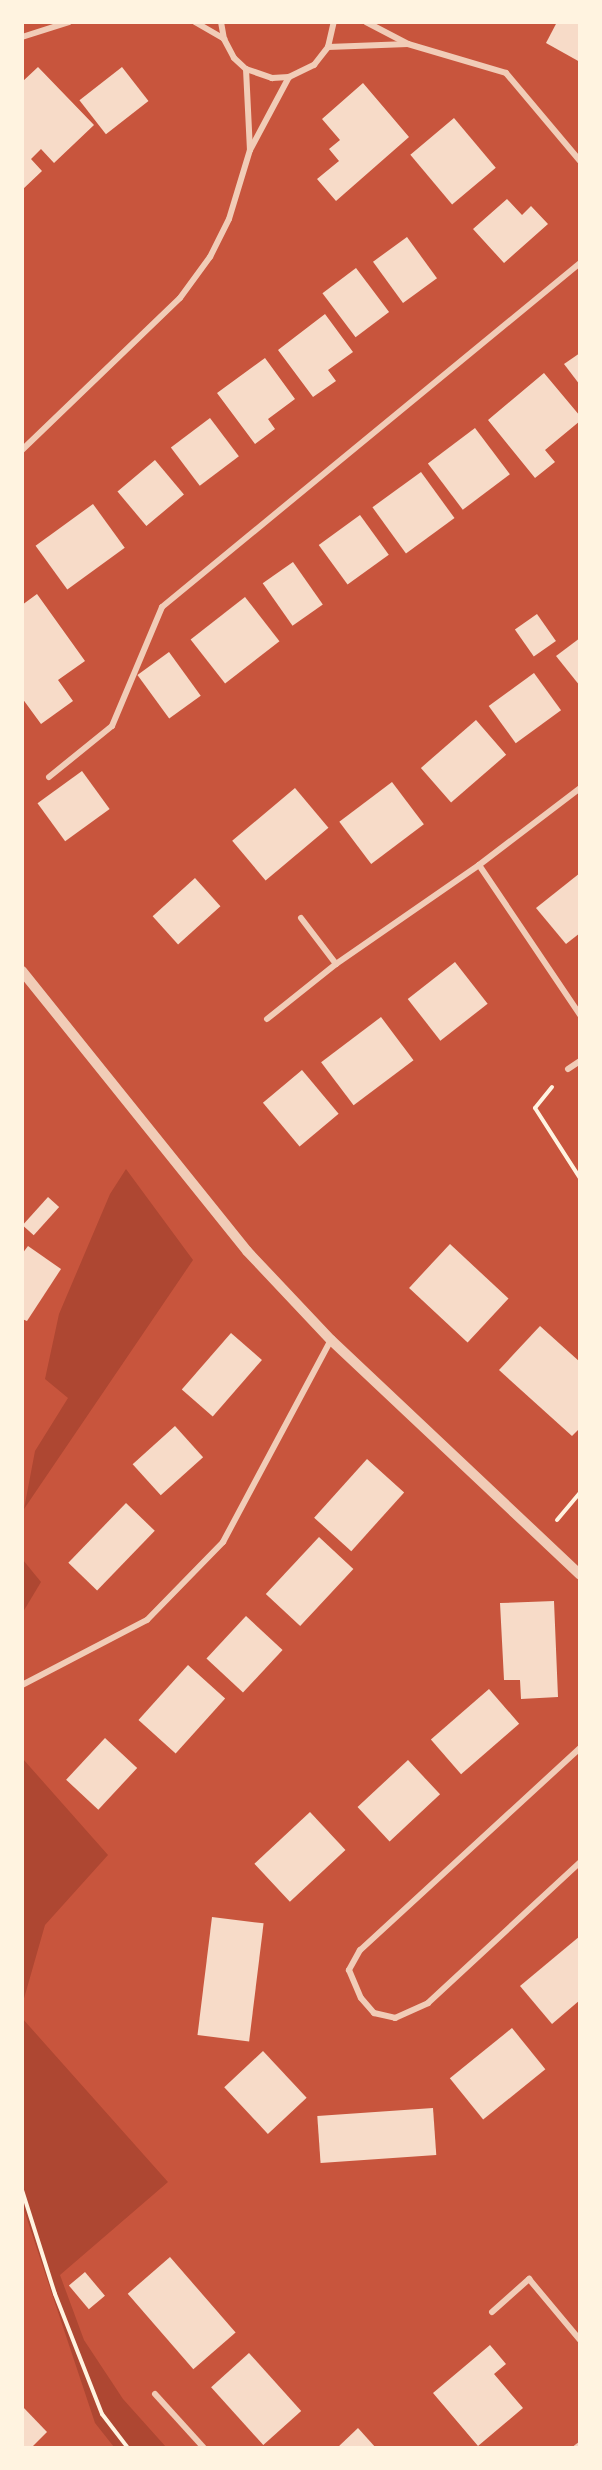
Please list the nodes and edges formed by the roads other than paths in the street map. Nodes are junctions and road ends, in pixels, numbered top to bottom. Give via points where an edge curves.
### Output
1 (69, 22) edge
2 (195, 22) edge
3 (221, 22) edge
4 (334, 22) edge
5 (366, 22) edge
6 (22, 37) edge
7 (224, 39) junction
8 (408, 44) junction
9 (328, 47) junction
10 (246, 69) junction
11 (289, 77) junction
12 (250, 150) junction
13 (579, 161) edge
14 (579, 262) edge
15 (22, 450) edge
16 (49, 777) dead end
17 (579, 788) edge
18 (479, 865) junction
19 (301, 918) dead end
20 (336, 964) junction
21 (22, 971) edge
22 (579, 1015) edge
23 (267, 1019) dead end
24 (579, 1061) edge
25 (568, 1069) road end
26 (332, 1340) junction
27 (579, 1575) edge
28 (22, 1684) edge
29 (579, 1748) edge
30 (579, 1862) edge
31 (492, 2312) dead end
32 (579, 2340) edge
33 (155, 2394) dead end
34 (579, 2445) edge
35 (204, 2448) edge
36 (576, 2448) edge

1 - 6 street
2 - 7 street
3 - 7 street
4 - 9 street
5 - 8 street
7 - 10 street via 234,58
8 - 9 street
8 - 13 street via 506,73
9 - 11 street via 314,64
10 - 11 street via 272,78
10 - 12 street
11 - 12 street
12 - 15 street via 224,228 210,257 180,298
14 - 16 street via 162,607 112,726
17 - 18 street
18 - 20 street
18 - 22 street
19 - 20 street
20 - 23 street
21 - 26 street via 247,1251
24 - 25 street
26 - 27 street
26 - 28 street via 223,1542 147,1620
29 - 30 street via 360,1950 349,1970 361,1998 374,2013 395,2018 428,2003
31 - 32 street via 529,2279
33 - 35 street
34 - 36 street

